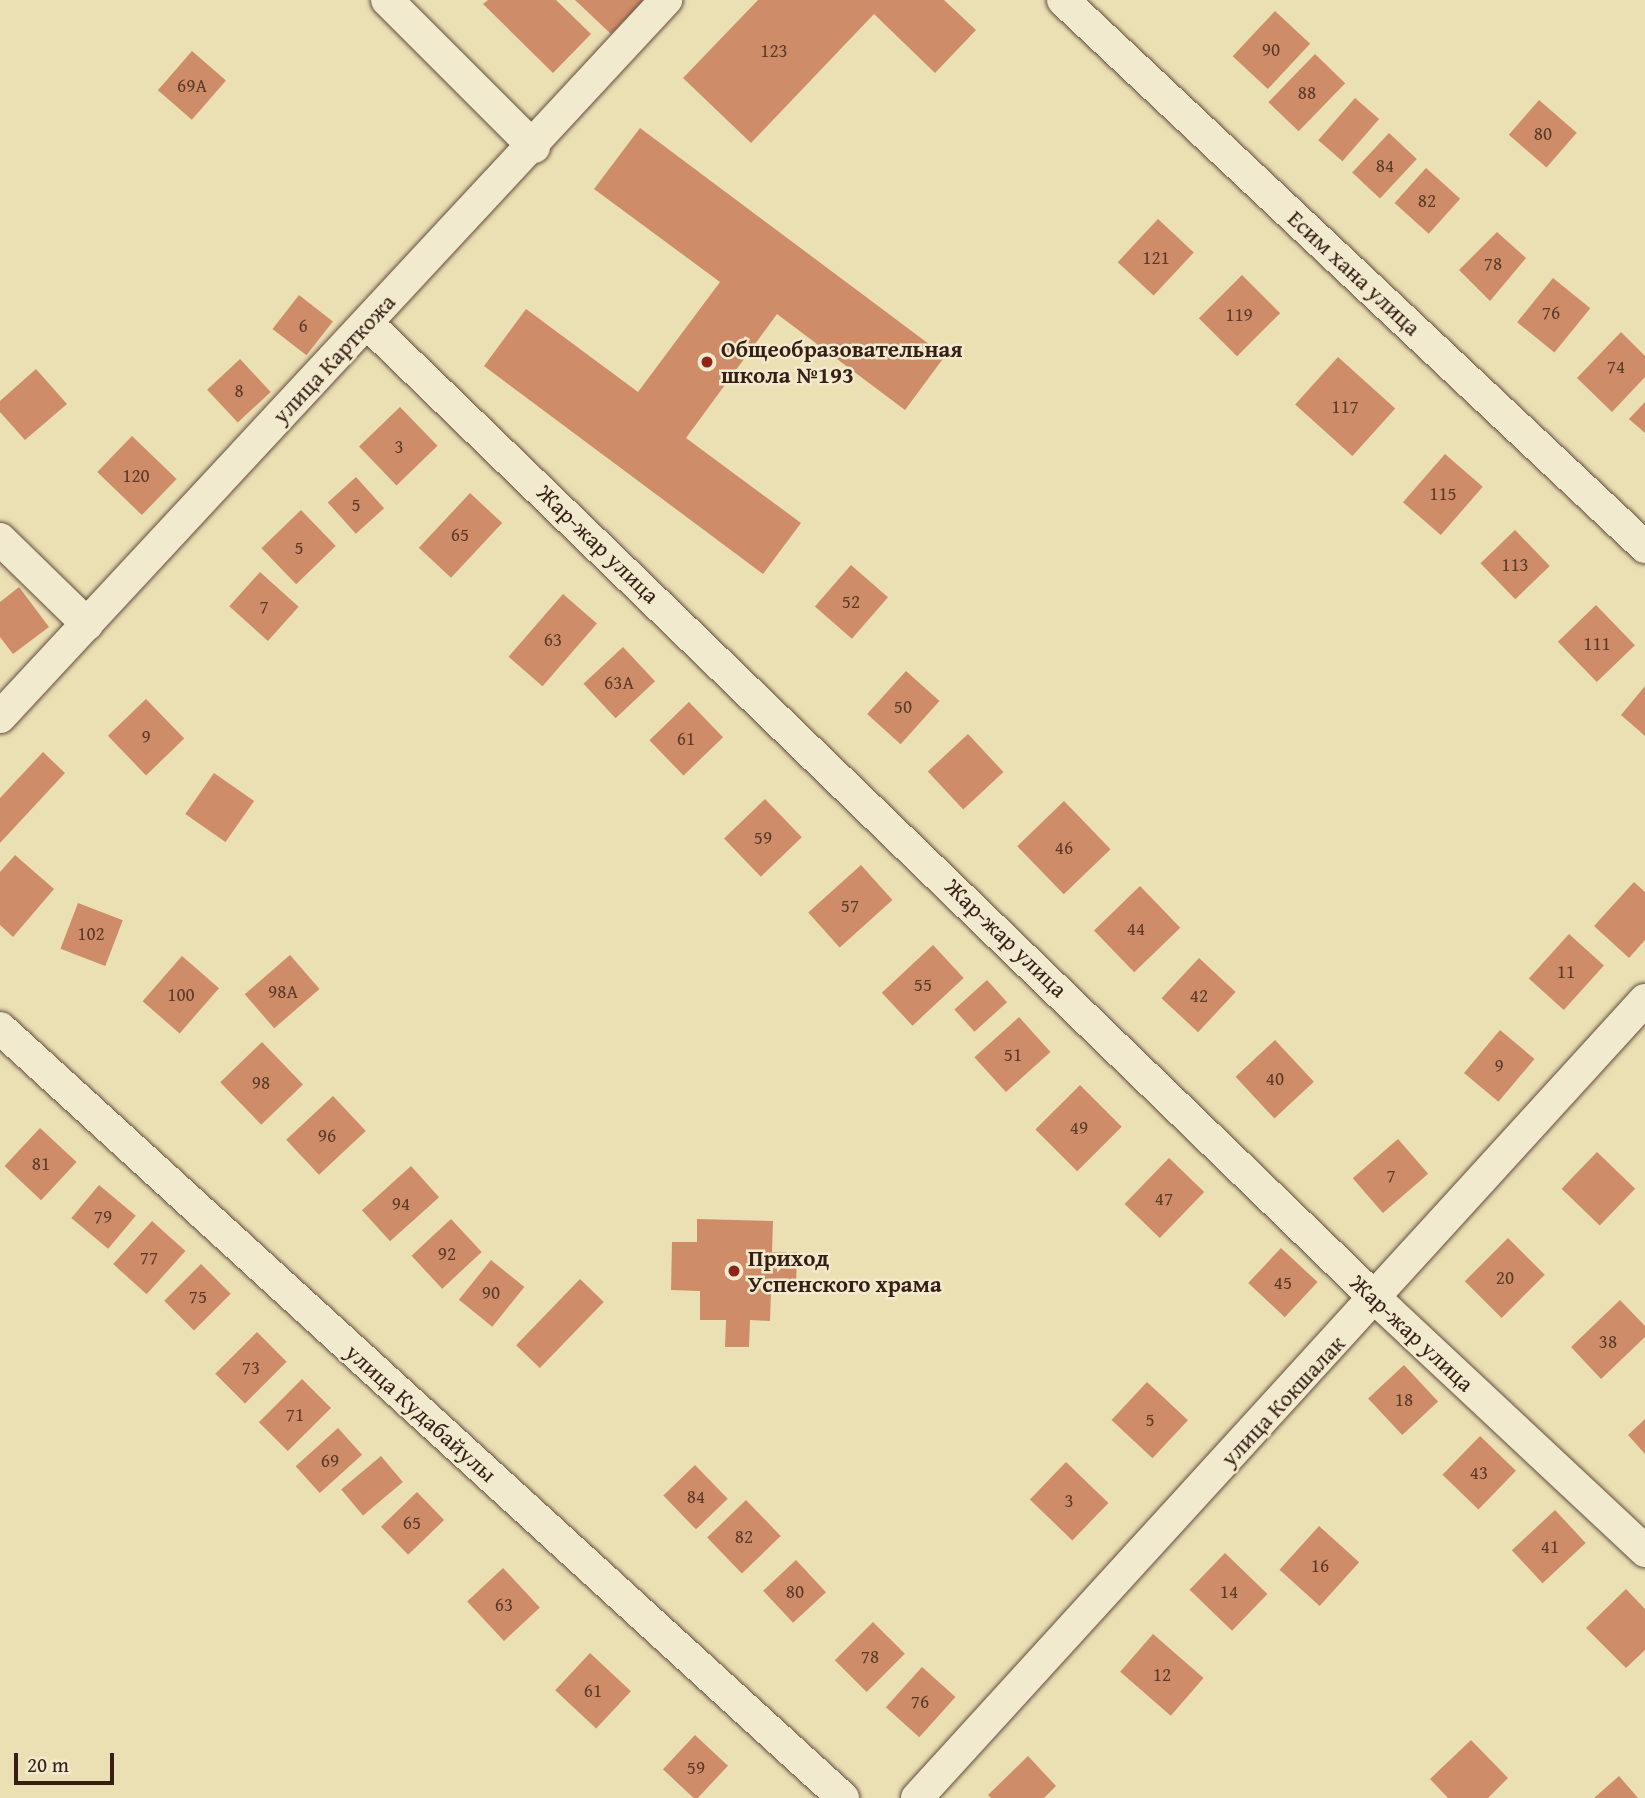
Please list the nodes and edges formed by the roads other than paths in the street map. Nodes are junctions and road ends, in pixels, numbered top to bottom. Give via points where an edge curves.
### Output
1 (387, 0) edge
2 (666, 0) edge
3 (1063, 0) edge
4 (534, 148) junction
5 (367, 323) junction
6 (0, 540) edge
7 (1645, 547) edge
8 (87, 624) junction
9 (0, 717) edge
10 (1645, 1000) edge
11 (0, 1028) edge
12 (1376, 1300) junction
13 (1645, 1551) edge
14 (843, 1798) edge
15 (917, 1798) edge

1 - 4 street
2 - 4 street, улица Карткожа
3 - 7 street, Есим хана улица
4 - 5 street, улица Карткожа
5 - 8 street, улица Карткожа
5 - 12 street, Жар-жар улица
6 - 8 street
8 - 9 street, улица Карткожа
10 - 12 street, улица Кокшалак
11 - 14 street, улица Кудабайулы
12 - 13 street, Жар-жар улица
12 - 15 street, улица Кокшалак

